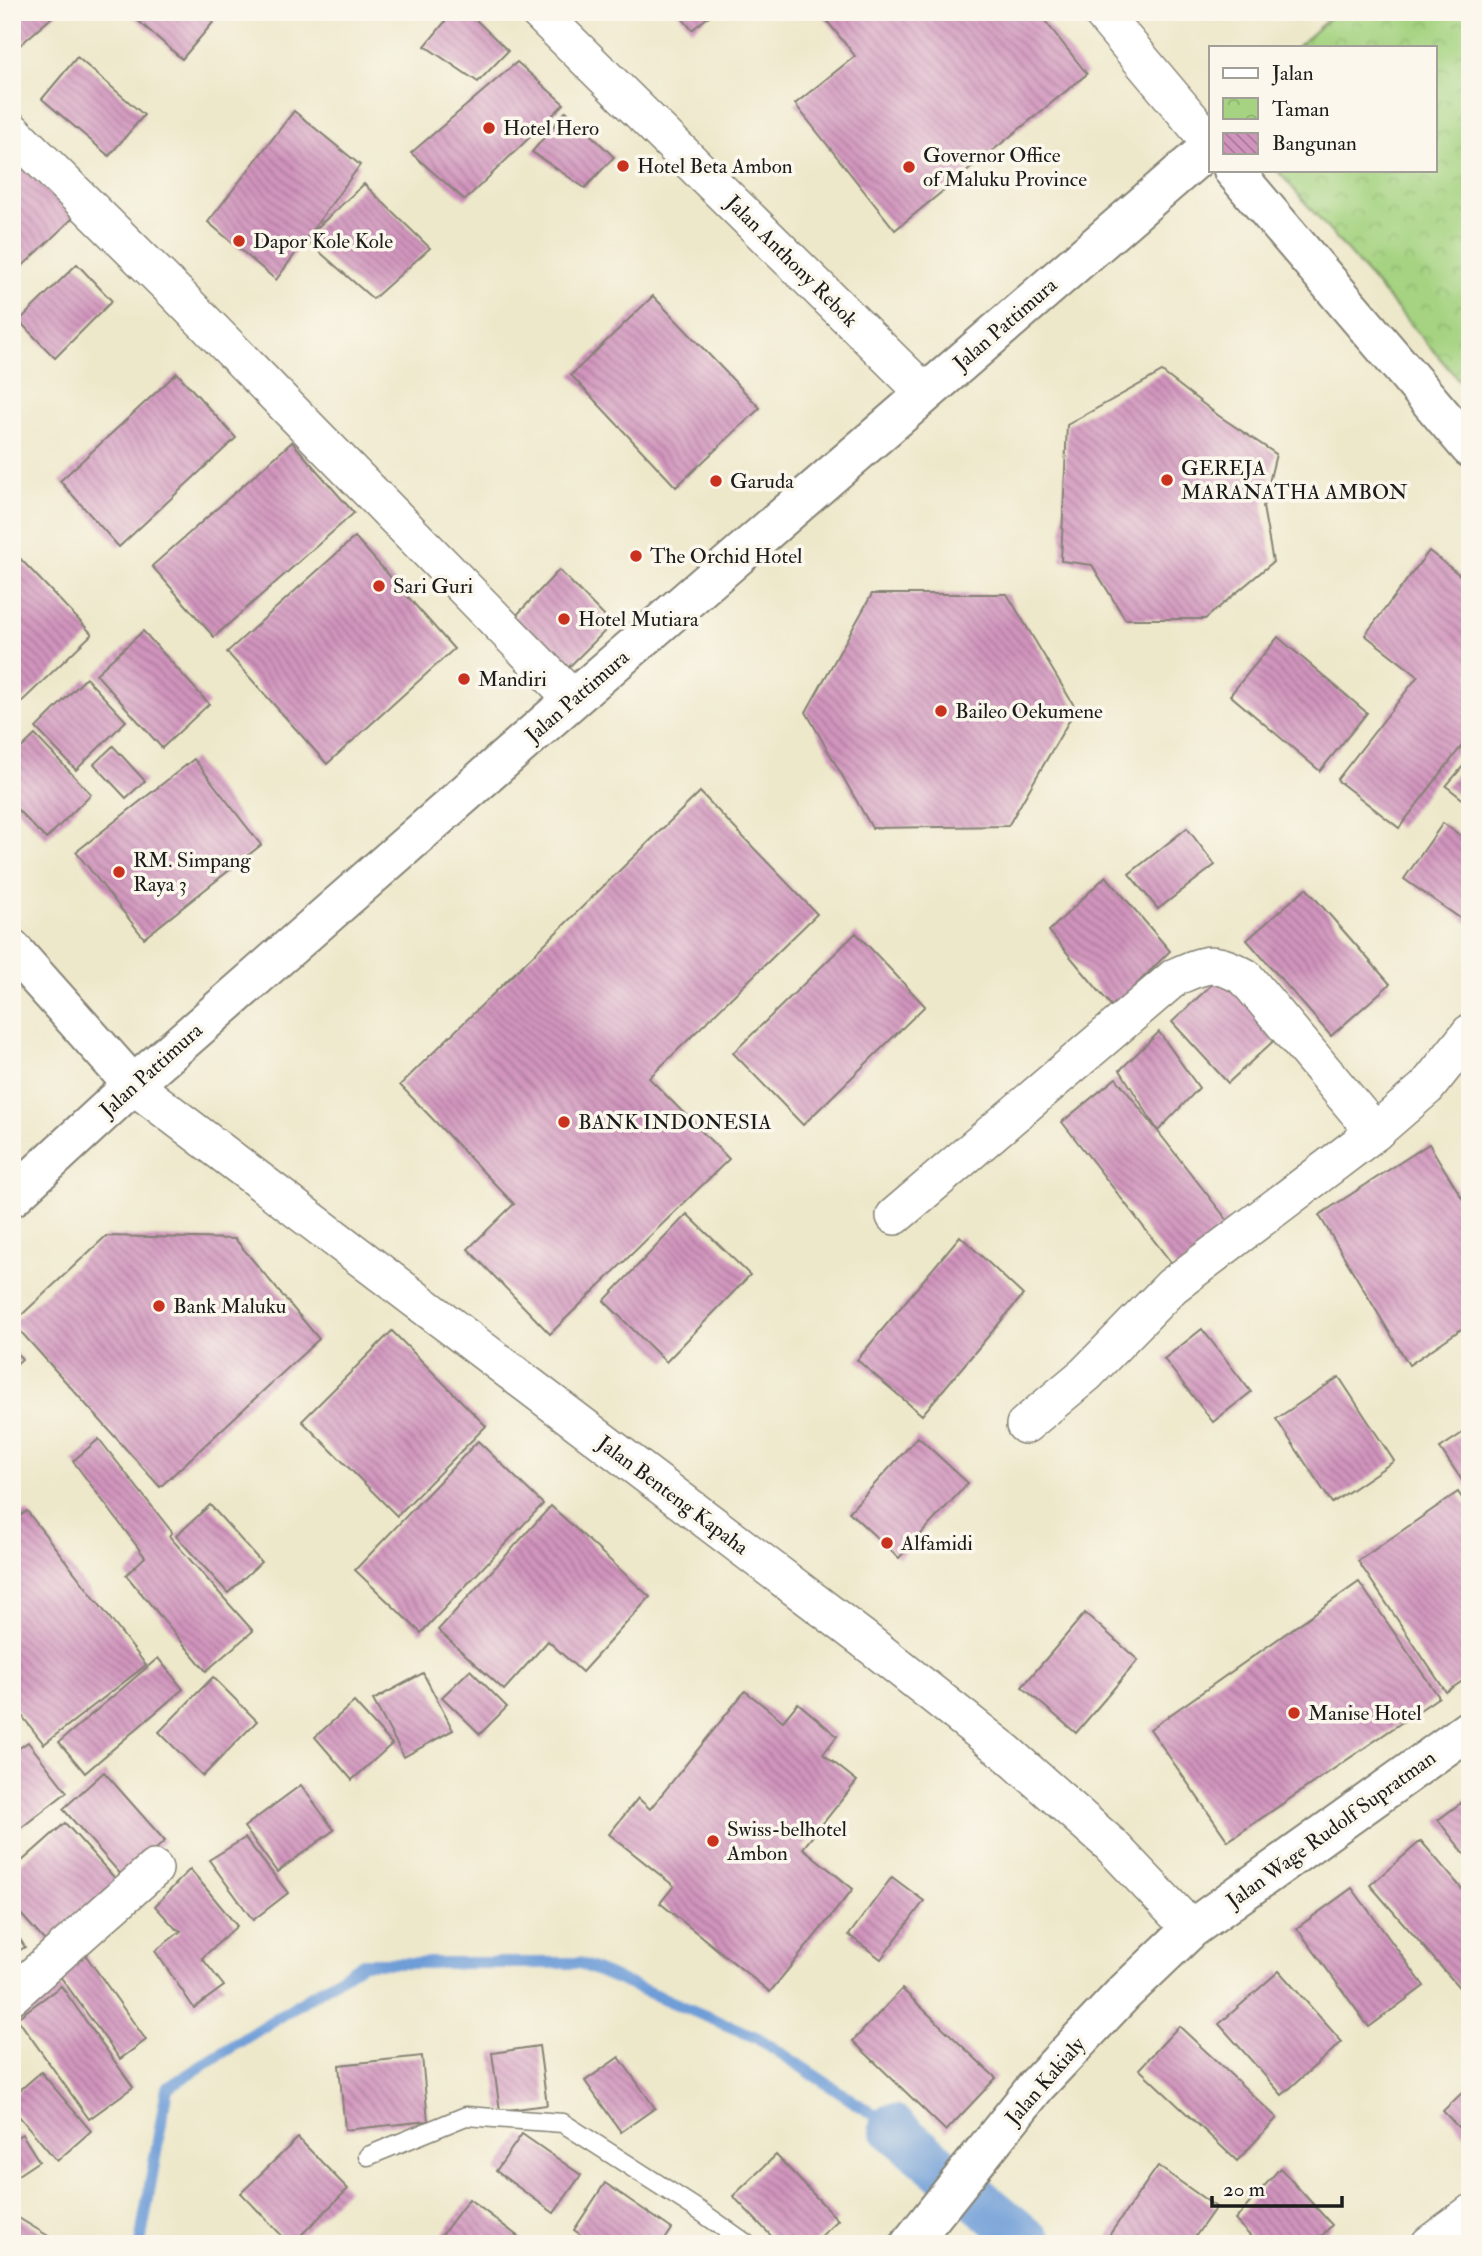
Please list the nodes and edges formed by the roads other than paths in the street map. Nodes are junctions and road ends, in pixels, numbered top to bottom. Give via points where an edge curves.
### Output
1 (538, 12) edge
2 (1101, 12) edge
3 (12, 131) edge
4 (1209, 143) edge
5 (1209, 147) edge
6 (1235, 172) edge
7 (925, 393) junction
8 (1470, 447) edge
9 (573, 699) junction
10 (12, 949) edge
11 (1470, 1033) edge
12 (133, 1085) junction
13 (1376, 1132) junction
14 (12, 1197) edge
15 (895, 1216) dead end
16 (1025, 1426) dead end
17 (1470, 1729) edge
18 (154, 1869) dead end
19 (1192, 1929) junction
20 (12, 1995) edge
21 (368, 2156) dead end
22 (1470, 2214) edge
23 (747, 2244) edge
24 (910, 2244) edge
25 (1430, 2244) edge

1 - 7 street, Jalan Anthony Rebok
2 - 4 street
3 - 9 street
5 - 7 main road, Jalan Pattimura
6 - 8 main road
7 - 9 main road, Jalan Pattimura
9 - 12 main road, Jalan Pattimura
10 - 12 main road
11 - 13 street via 1427,1087
12 - 14 main road, Jalan Pattimura
12 - 19 street, Jalan Benteng Kapaha via 1007,1753 1110,1844
13 - 15 street via 1245,976 1225,966 1203,964 1175,977
13 - 16 street via 1172,1286 1086,1374
17 - 19 main road, Jalan Wage Rudolf Supratman
18 - 20 street
19 - 24 main road, Jalan Kakialy via 1037,2085
21 - 23 lane via 466,2116 563,2123
22 - 25 street

